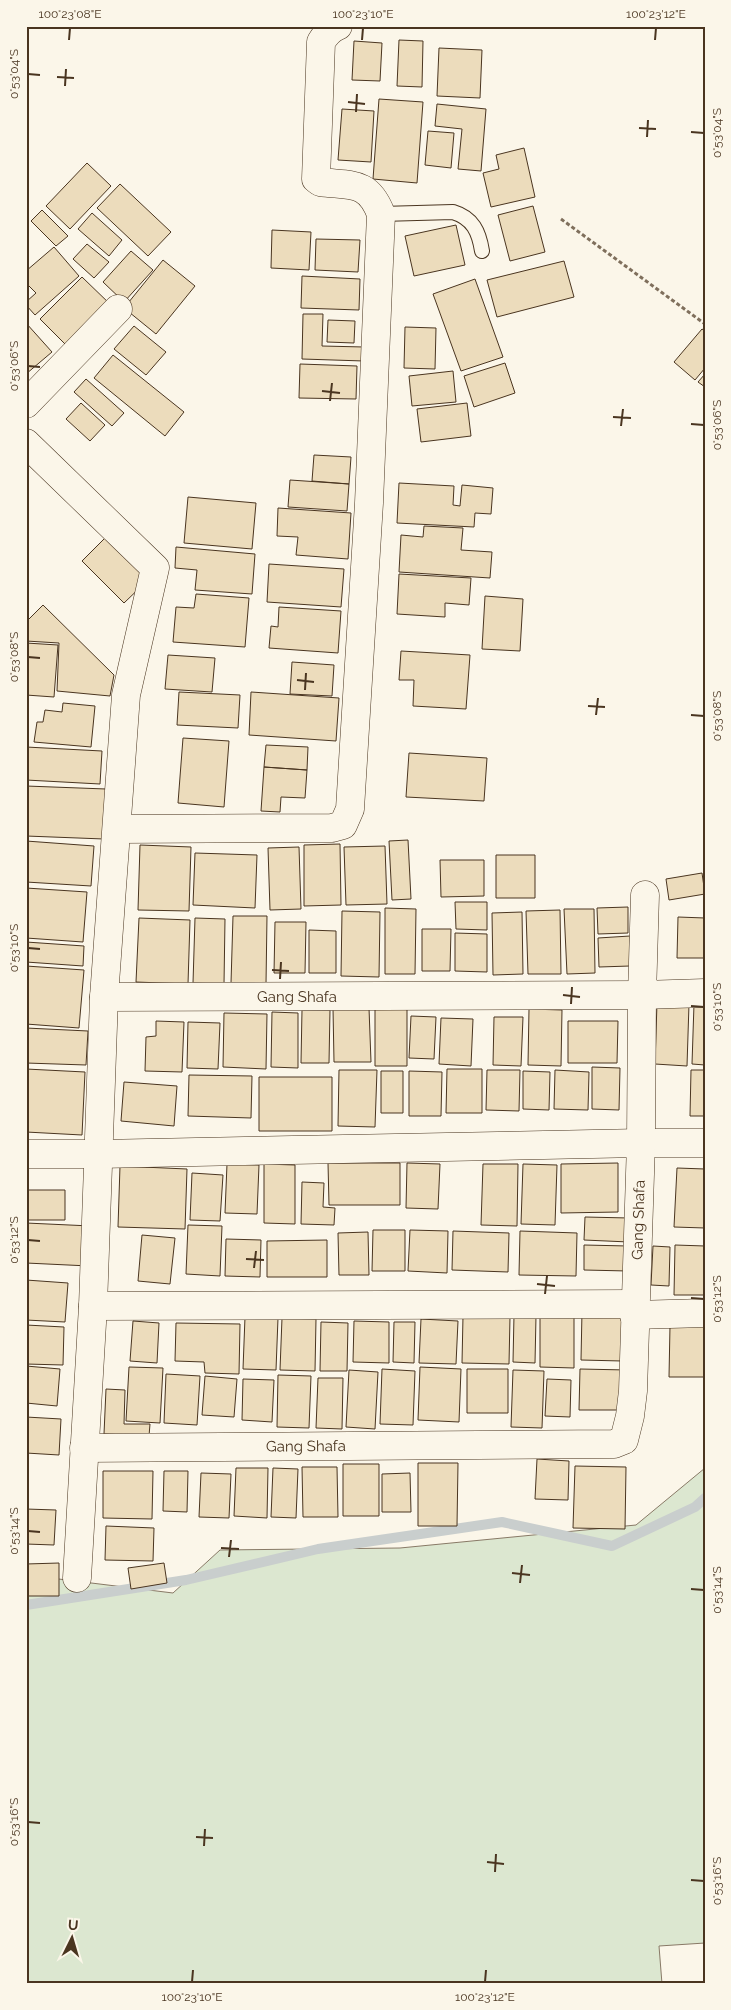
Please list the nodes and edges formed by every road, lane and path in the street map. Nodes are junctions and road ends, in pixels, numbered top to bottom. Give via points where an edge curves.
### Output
1 (338, 26) edge
2 (381, 214) junction
3 (562, 219) dead end
4 (482, 251) dead end
5 (118, 310) dead end
6 (705, 324) edge
7 (26, 404) edge
8 (26, 443) edge
9 (117, 828) junction
10 (645, 895) dead end
11 (705, 993) edge
12 (642, 995) junction
13 (104, 997) junction
14 (641, 1143) junction
15 (705, 1143) edge
16 (26, 1154) edge
17 (99, 1154) junction
18 (93, 1306) junction
19 (634, 1310) junction
20 (705, 1313) edge
21 (84, 1448) junction
22 (77, 1578) dead end

1 - 2 street via 326,34 322,42 316,180 352,185 372,194
2 - 4 lane via 453,212 464,215 480,236
2 - 9 street via 369,504 348,817 343,825 332,828
3 - 6 path
5 - 7 street
8 - 9 street via 155,568 126,695
9 - 13 street
10 - 12 street
11 - 12 street
12 - 13 street, Gang Shafa
12 - 14 street, Gang Shafa
13 - 17 street
14 - 15 street
14 - 17 street
14 - 19 street, Gang Shafa
16 - 17 street
17 - 18 street
18 - 19 street
18 - 21 street
19 - 20 street
19 - 21 street, Gang Shafa via 630,1416 627,1432 620,1443
21 - 22 street

